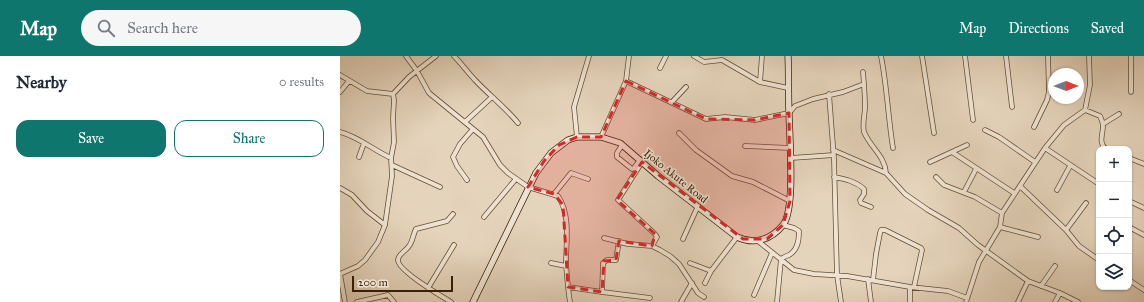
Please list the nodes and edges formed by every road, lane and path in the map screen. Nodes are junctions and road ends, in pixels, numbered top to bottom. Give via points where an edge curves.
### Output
1 (406, 56) edge
2 (436, 56) edge
3 (454, 56) edge
4 (589, 56) edge
5 (630, 56) edge
6 (666, 56) edge
7 (694, 56) edge
8 (762, 56) edge
9 (788, 56) edge
10 (881, 56) edge
11 (922, 56) edge
12 (965, 56) edge
13 (1006, 56) edge
14 (1048, 56) edge
15 (1089, 56) edge
16 (1131, 56) edge
17 (660, 68) dead end
18 (417, 71) junction
19 (863, 72) dead end
20 (340, 75) edge
21 (349, 81) junction
22 (626, 81) junction
23 (760, 82) junction
24 (864, 84) junction
25 (686, 87) dead end
26 (788, 88) junction
27 (340, 92) edge
28 (1131, 92) dead end
29 (393, 94) junction
30 (829, 94) junction
31 (492, 98) junction
32 (672, 102) junction
33 (1012, 107) dead end
34 (1085, 110) junction
35 (789, 113) junction
36 (1119, 114) dead end
37 (973, 120) dead end
38 (465, 122) junction
39 (518, 123) dead end
40 (1103, 124) junction
41 (1034, 127) dead end
42 (473, 129) junction
43 (986, 130) dead end
44 (340, 132) edge
45 (679, 133) dead end
46 (934, 133) dead end
47 (577, 137) junction
48 (601, 137) junction
49 (364, 143) junction
50 (622, 145) junction
51 (967, 145) dead end
52 (745, 146) dead end
53 (1103, 146) edge
54 (790, 148) junction
55 (893, 148) dead end
56 (1045, 148) junction
57 (834, 150) junction
58 (952, 152) junction
59 (834, 155) junction
60 (359, 157) dead end
61 (392, 158) junction
62 (790, 158) junction
63 (1132, 159) edge
64 (641, 161) junction
65 (930, 162) dead end
66 (1034, 162) junction
67 (1144, 164) edge
68 (392, 165) junction
69 (1070, 166) junction
70 (976, 169) junction
71 (886, 173) junction
72 (936, 177) dead end
73 (834, 178) junction
74 (588, 179) dead end
75 (467, 180) dead end
76 (516, 180) junction
77 (1096, 182) edge
78 (440, 187) dead end
79 (528, 187) junction
80 (1021, 187) junction
81 (340, 188) edge
82 (1057, 190) dead end
83 (964, 192) junction
84 (1014, 193) junction
85 (554, 194) junction
86 (790, 200) junction
87 (1132, 202) edge
88 (1086, 203) dead end
89 (698, 206) junction
90 (871, 207) dead end
91 (1144, 208) edge
92 (1002, 213) junction
93 (453, 214) dead end
94 (484, 216) dead end
95 (385, 225) junction
96 (783, 225) junction
97 (1000, 227) junction
98 (1132, 229) edge
99 (1066, 230) junction
100 (1144, 235) edge
101 (737, 237) junction
102 (1038, 237) dead end
103 (604, 238) dead end
104 (683, 239) dead end
105 (619, 241) junction
106 (758, 241) junction
107 (454, 245) dead end
108 (652, 246) junction
109 (986, 250) junction
110 (772, 253) junction
111 (1096, 258) edge
112 (780, 259) junction
113 (552, 263) dead end
114 (690, 263) dead end
115 (566, 266) junction
116 (1055, 266) dead end
117 (711, 271) junction
118 (340, 274) edge
119 (836, 275) junction
120 (868, 279) junction
121 (873, 280) junction
122 (1028, 281) junction
123 (1132, 282) edge
124 (692, 283) junction
125 (706, 283) dead end
126 (568, 286) junction
127 (1040, 286) junction
128 (912, 287) junction
129 (428, 288) junction
130 (1144, 290) edge
131 (602, 292) junction
132 (1060, 293) junction
133 (754, 295) dead end
134 (704, 297) dead end
135 (650, 298) dead end
136 (967, 300) edge
137 (345, 302) edge
138 (357, 302) edge
139 (394, 302) edge
140 (450, 302) edge
141 (473, 302) edge
142 (570, 302) edge
143 (681, 302) edge
144 (777, 302) edge
145 (841, 302) edge
146 (871, 302) edge
147 (910, 302) edge
148 (1018, 302) edge
149 (1055, 302) edge
150 (1078, 302) edge

1 - 18 street
2 - 18 street
3 - 31 street
4 - 47 street via 574,107
5 - 22 street
6 - 17 street
7 - 23 street via 704,62 722,60
8 - 23 street
9 - 26 main road
10 - 55 street
11 - 46 street
12 - 37 street
13 - 33 street
14 - 41 street via 1049,92
15 - 34 street via 1090,85
16 - 28 street
18 - 29 street
18 - 38 street via 430,93
19 - 24 street
20 - 21 street
21 - 27 street
21 - 29 street via 367,90
22 - 32 street
22 - 48 street
23 - 26 street
24 - 30 street
24 - 71 street via 864,128 866,136 886,166
25 - 32 street
26 - 35 main road
29 - 61 street
30 - 35 street via 795,106
30 - 57 street
31 - 38 street
31 - 39 street via 508,110
32 - 35 street via 706,119 725,117 755,120
34 - 40 street via 1100,116
34 - 56 street via 1064,126
35 - 54 main road
36 - 40 street
38 - 42 street
40 - 53 street via 1101,142
42 - 75 street via 453,156
42 - 76 street via 483,137 500,165
43 - 66 street
44 - 49 street
45 - 86 street via 696,150 732,176 753,182
47 - 48 main road, Ijoko Akute Road
47 - 79 main road, Ijoko Akute Road via 551,152
48 - 50 main road, Ijoko Akute Road via 612,139
49 - 60 street
49 - 61 street
50 - 64 main road, Ijoko Akute Road
50 - 64 street via 617,157 632,169
51 - 58 street
52 - 54 street
54 - 62 main road
56 - 66 street
56 - 69 street
57 - 59 street
57 - 71 street
58 - 65 street
58 - 70 street
59 - 62 street
59 - 73 street
61 - 68 street
62 - 86 main road
63 - 67 street
64 - 89 main road, Ijoko Akute Road
64 - 108 street via 618,200 656,234
66 - 80 street
68 - 78 street
68 - 95 street
69 - 77 street
69 - 82 street
70 - 83 street
70 - 84 street
71 - 109 street via 905,194 959,228
72 - 83 street via 944,185
73 - 90 street via 848,180 864,189 861,203
73 - 119 street
74 - 85 street via 571,174
76 - 79 street
76 - 94 street
79 - 85 street
79 - 141 main road, Ijoko Akute Road
80 - 84 street
80 - 99 street
81 - 95 street via 352,195
83 - 92 street
84 - 92 street
85 - 115 street via 561,200 566,222
86 - 96 main road
87 - 91 street
88 - 99 street
89 - 101 main road, Ijoko Akute Road
89 - 104 street
92 - 97 street
93 - 129 street via 447,221 416,229 410,245 399,256 399,265
95 - 118 street via 378,242 365,260
96 - 106 main road via 767,239
96 - 112 street via 799,231 799,241 791,254
97 - 102 street
97 - 109 street
98 - 100 street
99 - 111 street via 1079,246
101 - 106 main road, Ijoko Akute Road
101 - 117 street
103 - 105 street
105 - 108 street
105 - 131 street via 616,260 607,260 603,263
106 - 110 street
107 - 129 street
108 - 124 street via 679,264
109 - 122 street
109 - 136 street via 979,262
110 - 112 street
110 - 133 street
112 - 119 street via 794,270
112 - 144 street
113 - 115 street
114 - 117 street
115 - 126 street
116 - 127 street
117 - 125 street
118 - 137 street
119 - 120 street
119 - 145 street
120 - 121 street
120 - 146 street
121 - 128 street
121 - 128 street via 880,233 881,230 885,230 922,250
122 - 127 street
122 - 148 street
123 - 130 street
124 - 134 street
124 - 143 street
126 - 131 street
126 - 142 street
127 - 132 street
128 - 136 street via 948,291
128 - 147 street
129 - 140 street
131 - 135 street
132 - 149 street
132 - 150 street
138 - 139 street via 388,295

